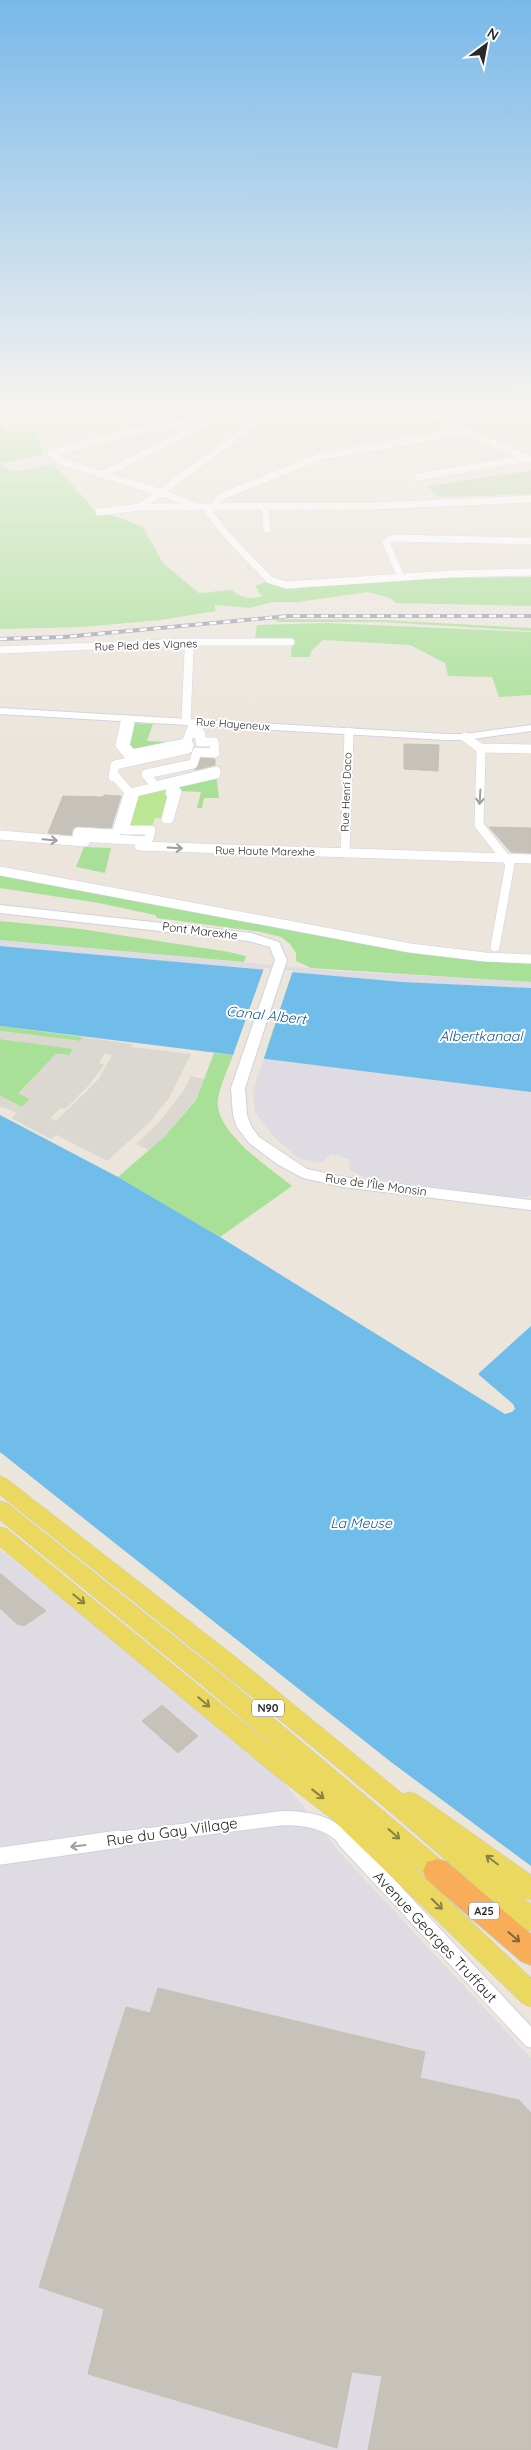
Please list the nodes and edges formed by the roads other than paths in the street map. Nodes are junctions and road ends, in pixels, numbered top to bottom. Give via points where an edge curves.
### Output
1 (213, 518) edge
2 (266, 518) edge
3 (267, 529) dead end
4 (531, 541) edge
5 (531, 572) edge
6 (401, 577) junction
7 (190, 642) junction
8 (291, 642) dead end
9 (0, 650) edge
10 (0, 711) edge
11 (186, 721) junction
12 (199, 726) joint
13 (531, 728) edge
14 (348, 732) junction
15 (465, 737) junction
16 (480, 748) junction
17 (531, 749) edge
18 (0, 835) edge
19 (345, 853) junction
20 (507, 857) junction
21 (531, 859) edge
22 (0, 871) edge
23 (0, 908) edge
24 (494, 947) dead end
25 (531, 959) edge
26 (246, 1062) joint
27 (531, 1205) edge
28 (0, 1484) edge
29 (0, 1497) edge
30 (0, 1510) edge
31 (0, 1524) edge
32 (0, 1535) edge
33 (128, 1612) junction
34 (304, 1726) junction
35 (340, 1834) joint
36 (0, 1856) edge
37 (437, 1871) joint
38 (531, 1889) edge
39 (531, 1920) edge
40 (531, 1926) edge
41 (531, 1952) edge
42 (531, 1995) edge
43 (531, 2039) edge

1 - 6 street via 270,580 286,585
2 - 3 street
4 - 6 street via 393,538 386,542
5 - 6 street
7 - 8 street, Rue Pied des Vignes
7 - 9 street, Rue Pied des Vignes
7 - 11 street
10 - 11 street, Rue Hayeneux
11 - 14 street, Rue Hayeneux
12 - 12 street via 193,726 186,743 132,754 125,746 130,723 125,723 120,745 130,758 189,745 188,749 115,765 113,777 129,792 116,834 78,832 76,837 148,841 150,830 124,830 135,792 173,783 166,819 169,819 177,792 173,792 176,783 216,774 216,771 155,786 146,774 193,764 196,752 215,753 214,742 200,742 201,734 196,734
13 - 15 street, Rue Hayeneux
14 - 15 street, Rue Hayeneux
14 - 19 street, Rue Henri Daco
15 - 16 street
16 - 17 street
16 -> 20 street via 479,825
18 -> 19 street, Rue Haute Marexhe via 178,848
19 - 20 street, Rue Haute Marexhe
20 - 21 street, Rue Haute Marexhe
20 - 24 street via 510,864
22 - 25 street via 410,948
23 - 26 street, Pont Marexhe via 251,937 275,945 281,962
26 - 27 street, Rue de l'Île Monsin via 238,1088 244,1127 254,1140 302,1173 343,1182
28 - 34 main road, N90
29 - 40 main road, N90 via 182,1638
30 - 33 main road, N90
31 - 33 main road
32 -> 42 main road via 341,1813
33 -> 37 main road, N90
38 -> 34 main road, N90 via 405,1799 340,1747
34 - 39 main road, N90
35 -> 36 street, Rue du Gay Village via 308,1818 297,1817
35 - 43 street, Avenue Georges Truffaut
37 -> 41 highway, A25

